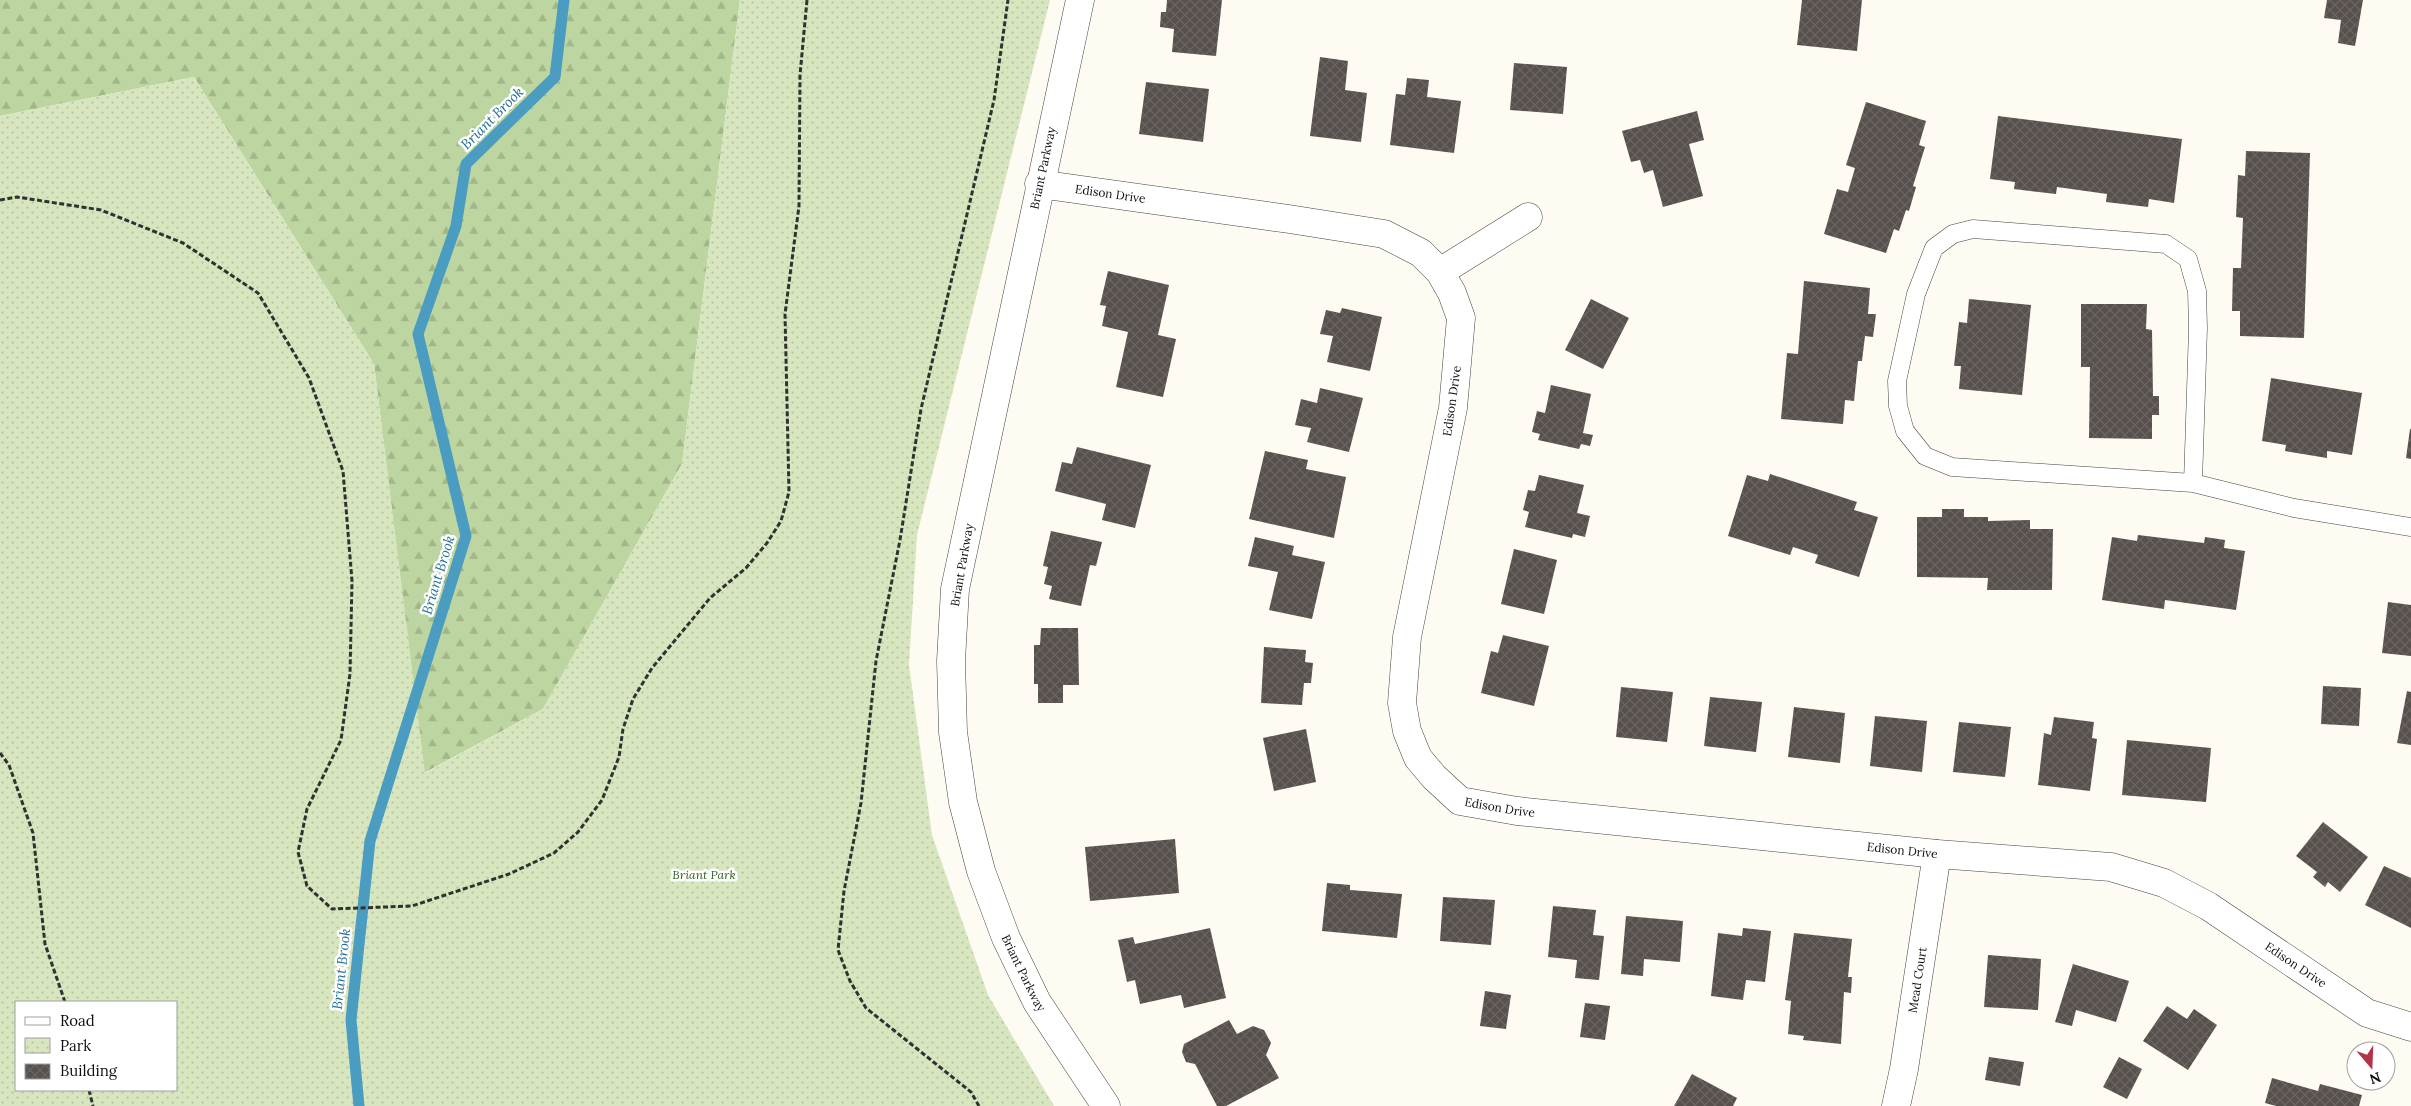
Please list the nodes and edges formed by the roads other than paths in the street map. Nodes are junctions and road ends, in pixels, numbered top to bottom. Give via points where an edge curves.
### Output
1 (1080, 0) edge
2 (1039, 184) junction
3 (1528, 217) dead end
4 (1440, 272) junction
5 (2193, 483) junction
6 (2411, 527) edge
7 (1937, 854) junction
8 (2411, 1027) edge
9 (1106, 1106) edge
10 (1896, 1106) edge

1 - 2 street, Briant Parkway
2 - 4 street, Edison Drive via 1384,234 1421,253
2 - 9 street, Briant Parkway via 955,590 951,661 953,732 966,811 981,871 1006,938 1038,1002
3 - 4 street
4 - 7 street, Edison Drive via 1461,318 1453,408 1407,638 1402,702 1407,731 1418,758 1434,777 1460,801 1517,811
5 - 5 lane via 1952,467 1925,456 1905,431 1898,406 1897,382 1916,294 1934,248 1953,234 1973,229 2166,244 2188,259 2197,291 2198,328
5 - 6 lane via 2294,508
7 - 8 street, Edison Drive via 2111,867 2164,883 2208,906 2367,1013
7 - 10 street, Mead Court

